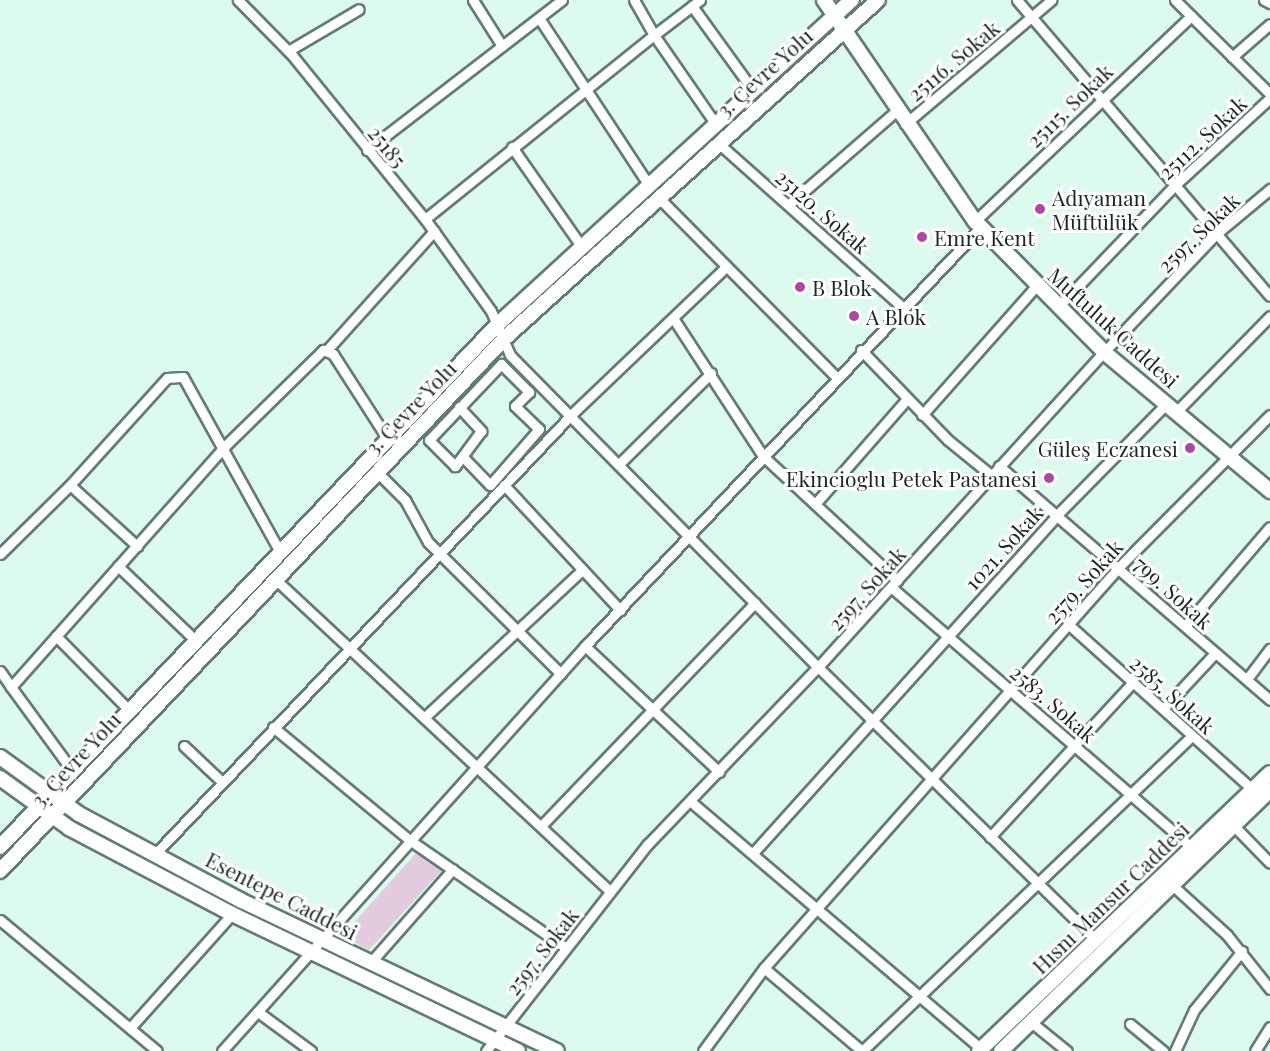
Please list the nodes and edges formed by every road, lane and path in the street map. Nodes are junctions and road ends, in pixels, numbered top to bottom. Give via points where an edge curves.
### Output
1 (238, 0) edge
2 (473, 0) edge
3 (562, 0) edge
4 (634, 0) edge
5 (824, 0) edge
6 (852, 0) edge
7 (878, 0) edge
8 (1017, 0) edge
9 (1050, 0) edge
10 (1175, 0) edge
11 (1264, 0) edge
12 (696, 3) edge
13 (1270, 3) edge
14 (359, 9) dead end
15 (834, 15) junction
16 (1191, 16) junction
17 (1032, 17) junction
18 (539, 18) junction
19 (1270, 24) edge
20 (843, 29) junction
21 (654, 35) junction
22 (502, 46) junction
23 (288, 51) junction
24 (1232, 57) junction
25 (752, 89) junction
26 (584, 92) junction
27 (1270, 96) edge
28 (1100, 99) junction
29 (896, 111) junction
30 (715, 123) junction
31 (905, 124) junction
32 (717, 142) junction
33 (512, 147) junction
34 (367, 150) junction
35 (648, 184) junction
36 (1174, 186) junction
37 (1270, 189) edge
38 (658, 197) junction
39 (788, 205) junction
40 (425, 219) junction
41 (978, 224) junction
42 (434, 231) junction
43 (1215, 236) junction
44 (581, 246) junction
45 (726, 267) junction
46 (1036, 286) junction
47 (1270, 296) edge
48 (1059, 306) junction
49 (903, 308) junction
50 (1270, 316) edge
51 (673, 318) junction
52 (498, 324) junction
53 (505, 338) junction
54 (327, 350) junction
55 (861, 350) junction
56 (1104, 352) junction
57 (711, 373) junction
58 (835, 376) junction
59 (907, 399) junction
60 (459, 407) junction
61 (1171, 408) junction
62 (572, 414) junction
63 (922, 415) junction
64 (1270, 415) edge
65 (387, 438) junction
66 (226, 445) junction
67 (524, 448) junction
68 (531, 456) junction
69 (763, 456) junction
70 (1227, 457) junction
71 (464, 458) junction
72 (620, 463) junction
73 (999, 466) junction
74 (377, 472) junction
75 (991, 475) junction
76 (70, 485) junction
77 (504, 485) junction
78 (1270, 491) edge
79 (815, 504) junction
80 (1057, 515) junction
81 (1270, 526) edge
82 (689, 535) junction
83 (137, 546) junction
84 (279, 550) junction
85 (438, 553) junction
86 (0, 554) edge
87 (118, 566) junction
88 (1119, 567) junction
89 (582, 570) junction
90 (274, 578) junction
91 (894, 584) junction
92 (755, 603) junction
93 (620, 610) junction
94 (1068, 624) junction
95 (1185, 626) junction
96 (517, 633) junction
97 (56, 636) junction
98 (946, 637) junction
99 (194, 639) junction
100 (585, 646) junction
101 (347, 647) junction
102 (1270, 649) edge
103 (1215, 652) junction
104 (818, 668) junction
105 (0, 671) edge
106 (561, 674) junction
107 (1247, 679) junction
108 (1133, 682) junction
109 (11, 687) junction
110 (1011, 688) junction
111 (1270, 700) edge
112 (128, 709) junction
113 (648, 709) junction
114 (1163, 709) junction
115 (426, 716) junction
116 (871, 719) junction
117 (273, 727) junction
118 (1192, 736) junction
119 (1074, 745) junction
120 (184, 746) dead end
121 (0, 757) edge
122 (477, 768) junction
123 (71, 769) junction
124 (719, 772) junction
125 (1270, 773) edge
126 (0, 778) edge
127 (932, 779) junction
128 (220, 781) junction
129 (1270, 790) edge
130 (1254, 791) junction
131 (50, 793) junction
132 (1133, 796) junction
133 (690, 801) junction
134 (63, 802) junction
135 (38, 805) junction
136 (51, 815) junction
137 (1232, 824) junction
138 (541, 826) junction
139 (990, 837) junction
140 (411, 842) junction
141 (0, 847) edge
142 (1192, 848) junction
143 (753, 853) junction
144 (155, 854) junction
145 (1270, 863) edge
146 (453, 869) junction
147 (0, 871) edge
148 (1171, 884) junction
149 (1040, 887) junction
150 (610, 891) junction
151 (819, 909) junction
152 (232, 914) junction
153 (0, 920) edge
154 (324, 940) junction
155 (1096, 940) junction
156 (566, 948) junction
157 (1242, 951) junction
158 (312, 953) junction
159 (370, 963) junction
160 (764, 968) junction
161 (1270, 989) edge
162 (916, 995) junction
163 (258, 1012) junction
164 (1031, 1022) junction
165 (1130, 1023) dead end
166 (505, 1026) junction
167 (130, 1028) junction
168 (1270, 1028) edge
169 (496, 1040) junction
170 (980, 1050) edge
171 (157, 1051) edge
172 (222, 1051) edge
173 (311, 1051) edge
174 (486, 1051) edge
175 (519, 1051) edge
176 (556, 1051) edge
177 (704, 1051) edge
178 (1001, 1051) edge
179 (1067, 1051) edge
180 (1163, 1051) edge
181 (1175, 1051) edge
182 (1255, 1051) edge

1 - 23 street, 25185
2 - 22 street
3 - 18 street
4 - 21 street
5 - 15 main road, Muftuluk Caddesi
6 - 15 main road, 3. Çevre Yolu
7 - 20 main road, 3. Çevre Yolu
8 - 17 street
9 - 17 street, 25116. Sokak
10 - 16 street
11 - 13 street
12 - 21 street
12 - 25 street
14 - 23 street
15 - 20 main road, Muftuluk Caddesi
15 - 25 main road, 3. Çevre Yolu
16 - 24 street
16 - 28 street, 25115. Sokak
17 - 28 street
17 - 31 street, 25116. Sokak
18 - 22 street
18 - 26 street
19 - 24 street
20 - 29 main road, Muftuluk Caddesi
20 - 32 main road, 3. Çevre Yolu
21 - 26 street
21 - 30 street
22 - 34 street
23 - 34 street, 25185
24 - 27 street
25 - 30 main road, 3. Çevre Yolu
26 - 33 street
26 - 35 street
27 - 36 street, 25112. Sokak
28 - 36 street
28 - 41 street, 25115. Sokak
29 - 31 main road, Muftuluk Caddesi
29 - 39 street
30 - 35 main road, 3. Çevre Yolu
31 - 41 main road, Muftuluk Caddesi
32 - 38 main road, 3. Çevre Yolu
32 - 39 street, 25120. Sokak
33 - 40 street
33 - 44 street
34 - 40 street, 25185
35 - 44 main road, 3. Çevre Yolu
36 - 43 street
36 - 48 street, 25112. Sokak
37 - 43 street, 2597. Sokak
38 - 45 street
38 - 53 main road, 3. Çevre Yolu
39 - 49 street, 25120. Sokak
40 - 42 street, 25185
41 - 46 main road, Muftuluk Caddesi
41 - 49 street, 25115. Sokak
42 - 52 street, 25185
42 - 54 street
43 - 47 street
43 - 56 street, 2597. Sokak
44 - 52 main road, 3. Çevre Yolu
45 - 51 street
45 - 58 street
46 - 48 main road, Muftuluk Caddesi
46 - 63 street
48 - 56 main road, Muftuluk Caddesi
49 - 55 street, 25115. Sokak
50 - 61 street, 1021. Sokak
51 - 57 street, 2583. Sokak
51 - 62 street
52 - 53 street, 25185
52 - 65 main road, 3. Çevre Yolu
53 - 62 street, 25185 via 510,355
53 - 74 main road, 3. Çevre Yolu
54 - 65 street
54 - 66 street via 319,351
55 - 58 street, 25115. Sokak
55 - 59 street
56 - 61 main road, Muftuluk Caddesi
56 - 73 street, 2597. Sokak
57 - 69 street, 2583. Sokak
57 - 72 street
58 - 69 street, 25115. Sokak
59 - 63 street
59 - 79 street
60 - 67 street via 501,364 529,392 515,406 539,429
60 - 71 street via 481,431
60 - 71 street via 429,440 455,466
61 - 70 main road, Muftuluk Caddesi
61 - 80 street, 1021. Sokak
62 - 68 street
62 - 72 street, 25185
63 - 75 street
64 - 70 street, 2579. Sokak
65 - 84 main road, 3. Çevre Yolu
66 - 76 street via 183,377 172,376
66 - 83 street
66 - 84 street
67 - 68 street
67 - 71 street via 490,486
68 - 77 street
69 - 79 street, 2583. Sokak
69 - 82 street, 25115. Sokak
70 - 78 main road, Muftuluk Caddesi
70 - 88 street, 2579. Sokak
72 - 82 street, 25185
73 - 75 street, 2597. Sokak
73 - 80 street, 799. Sokak
74 - 85 street via 405,500
74 - 90 main road, 3. Çevre Yolu
75 - 91 street, 2597. Sokak
76 - 83 street
76 - 86 street
77 - 85 street
77 - 89 street
79 - 91 street, 2583. Sokak
80 - 88 street, 799. Sokak
80 - 98 street, 1021. Sokak
81 - 95 street
82 - 92 street, 25185
82 - 93 street, 25115. Sokak
83 - 87 street
84 - 99 main road, 3. Çevre Yolu
85 - 96 street
85 - 101 street
87 - 97 street
87 - 99 street
88 - 94 street, 2579. Sokak
88 - 95 street, 799. Sokak
89 - 93 street
89 - 96 street
90 - 101 street
90 - 134 main road, 3. Çevre Yolu
91 - 98 street, 2583. Sokak
91 - 104 street, 2597. Sokak
92 - 104 street, 25185
92 - 113 street
93 - 100 street, 25115. Sokak
94 - 108 street, 2585. Sokak
94 - 110 street, 2579. Sokak
95 - 103 street, 799. Sokak
96 - 106 street
96 - 115 street
97 - 109 street
97 - 112 street
98 - 110 street, 2583. Sokak
98 - 116 street, 1021. Sokak
99 - 112 main road, 3. Çevre Yolu
100 - 106 street, 25115. Sokak
100 - 113 street
101 - 115 street
101 - 117 street
102 - 107 street
103 - 107 street, 799. Sokak
103 - 114 street
104 - 116 street, 25185
104 - 124 street, 2597. Sokak
105 - 109 street
106 - 122 street, 25115. Sokak
107 - 111 street, 799. Sokak
108 - 114 street, 2585. Sokak
108 - 119 street
109 - 123 street
110 - 119 street, 2583. Sokak
110 - 127 street, 2579. Sokak
112 - 123 main road, 3. Çevre Yolu
113 - 124 street
113 - 138 street
114 - 118 street, 2585. Sokak
115 - 122 street
116 - 127 street, 25185
116 - 143 street, 1021. Sokak
117 - 128 street
117 - 140 street
118 - 130 street, 2585. Sokak
118 - 132 street
119 - 132 street, 2583. Sokak
119 - 139 street
120 - 128 street
121 - 131 main road, Esentepe Caddesi
122 - 138 street
122 - 140 street, 25115. Sokak
123 - 131 main road, 3. Çevre Yolu
124 - 133 street, 2597. Sokak
125 - 130 main road, Hısnı Mansur Caddesi
126 - 135 main road, Esentepe Caddesi
127 - 139 street, 25185
127 - 151 street, 2579. Sokak
128 - 144 street
129 - 137 main road
130 - 142 main road, Hısnı Mansur Caddesi
131 - 134 main road, Esentepe Caddesi
131 - 135 main road, 3. Çevre Yolu
132 - 142 street, 2583. Sokak
132 - 149 street
133 - 143 street
133 - 150 street, 2597. Sokak
134 - 136 main road, 3. Çevre Yolu
134 - 144 main road, Esentepe Caddesi
135 - 136 main road, Esentepe Caddesi
135 - 141 main road, 3. Çevre Yolu
136 - 147 main road, 3. Çevre Yolu
136 - 152 main road, Esentepe Caddesi
137 - 145 street
137 - 148 main road
138 - 150 street
139 - 149 street, 25185
140 - 146 street
140 - 154 street, 25115. Sokak
142 - 155 main road, Hısnı Mansur Caddesi
143 - 151 street
144 - 154 main road, Esentepe Caddesi
146 - 156 street
146 - 159 street
148 - 157 street
148 - 164 main road
149 - 155 street, 25185
149 - 162 street
150 - 156 street, 2597. Sokak
151 - 160 street, 2579. Sokak
151 - 162 street
152 - 158 main road, Esentepe Caddesi
152 - 167 street
153 - 167 street
154 - 158 street, 25115. Sokak
154 - 159 main road, Esentepe Caddesi
155 - 170 main road, Hısnı Mansur Caddesi
156 - 166 street, 2597. Sokak
157 - 161 street
157 - 181 street via 1194,1010
158 - 163 street, 25115. Sokak
158 - 169 main road, Esentepe Caddesi
159 - 166 main road, Esentepe Caddesi
160 - 162 street via 862,1051
160 - 177 street, 2579. Sokak
162 - 170 street
163 - 172 street, 25115. Sokak
163 - 173 street
164 - 178 main road
164 - 179 street
165 - 180 street
166 - 169 street, 2597. Sokak
166 - 176 main road, Esentepe Caddesi
167 - 171 street
168 - 182 street
169 - 174 street, 2597. Sokak
169 - 175 main road, Esentepe Caddesi

